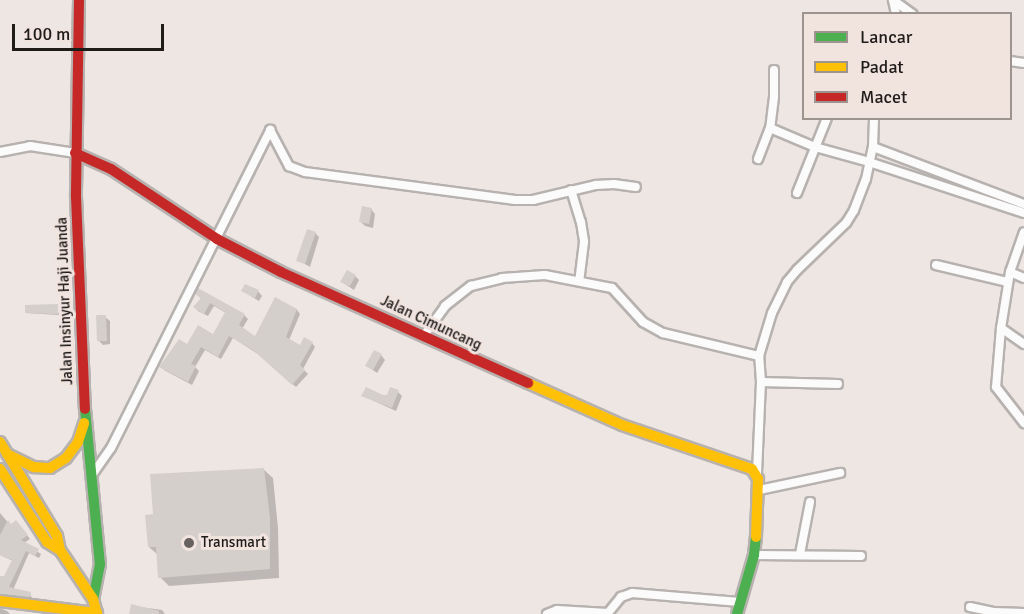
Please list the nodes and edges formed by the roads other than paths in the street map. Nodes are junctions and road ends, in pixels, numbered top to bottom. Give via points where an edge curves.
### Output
1 (79, 0) edge
2 (893, 0) edge
3 (909, 12) edge
4 (774, 70) dead end
5 (826, 120) edge
6 (874, 120) edge
7 (770, 128) junction
8 (815, 147) junction
9 (873, 147) junction
10 (0, 152) edge
11 (75, 153) junction
12 (758, 159) dead end
13 (869, 162) junction
14 (936, 171) junction
15 (932, 182) junction
16 (636, 187) dead end
17 (978, 187) junction
18 (571, 190) junction
19 (797, 193) dead end
20 (974, 196) junction
21 (1024, 204) edge
22 (1024, 213) edge
23 (1024, 232) edge
24 (217, 239) junction
25 (936, 265) dead end
26 (1010, 272) junction
27 (1024, 278) edge
28 (579, 281) junction
29 (1008, 282) junction
30 (1001, 328) junction
31 (425, 334) junction
32 (1024, 344) edge
33 (759, 356) junction
34 (761, 382) junction
35 (838, 384) dead end
36 (85, 420) junction
37 (1024, 423) edge
38 (0, 442) edge
39 (7, 454) junction
40 (0, 469) edge
41 (757, 473) junction
42 (840, 473) dead end
43 (92, 475) junction
44 (759, 490) junction
45 (810, 502) dead end
46 (60, 550) junction
47 (800, 554) junction
48 (753, 555) junction
49 (861, 556) dead end
50 (93, 599) junction
51 (0, 601) edge
52 (740, 602) junction
53 (970, 607) dead end
54 (97, 613) edge
55 (1024, 613) edge
56 (547, 614) edge
57 (737, 614) edge

1 - 11 main road, Jalan Insinyur Haji Juanda
2 - 3 street
4 - 7 street
5 - 8 street
6 - 9 street
7 - 8 street
7 - 12 street
8 - 13 street
8 - 19 street
9 - 13 street
9 - 14 street
10 - 11 street via 30,146
11 - 24 main road, Jalan Cimuncang via 111,170
11 - 36 main road, Jalan Insinyur Haji Juanda
13 - 15 street
13 - 33 street via 866,179 846,223 787,282 772,313
14 - 15 street
14 - 17 street
15 - 20 street
16 - 18 street via 614,184
17 - 20 street
17 - 21 street
18 - 24 street via 515,200 304,172 289,166 270,130
18 - 28 street via 584,242
20 - 22 street
23 - 26 street
24 - 31 main road, Jalan Cimuncang via 281,272
24 - 43 street via 111,448
25 - 29 street
26 - 27 street
26 - 29 street
28 - 31 street via 531,275 482,281 451,300
28 - 33 street via 617,291 643,322 663,333
29 - 30 street
30 - 32 street
30 - 37 street via 996,387
31 - 41 main road, Jalan Cimuncang via 622,425 729,459
33 - 34 street
34 - 35 street
34 - 41 street
36 - 39 main road via 78,442 66,458 50,468 34,468
36 - 43 main road, Jalan Insinyur Haji Juanda
38 - 39 main road
39 - 46 main road via 57,536
40 - 46 main road via 47,542
41 - 44 main road
42 - 44 street
43 - 50 main road, Jalan Insinyur Haji Juanda via 100,564
44 - 48 main road
45 - 47 street
46 - 50 main road
47 - 48 street
47 - 49 street
48 - 52 main road
50 - 54 main road
51 - 54 main road
52 - 56 street via 632,593 621,597 608,613 556,610
52 - 57 main road
53 - 55 street

